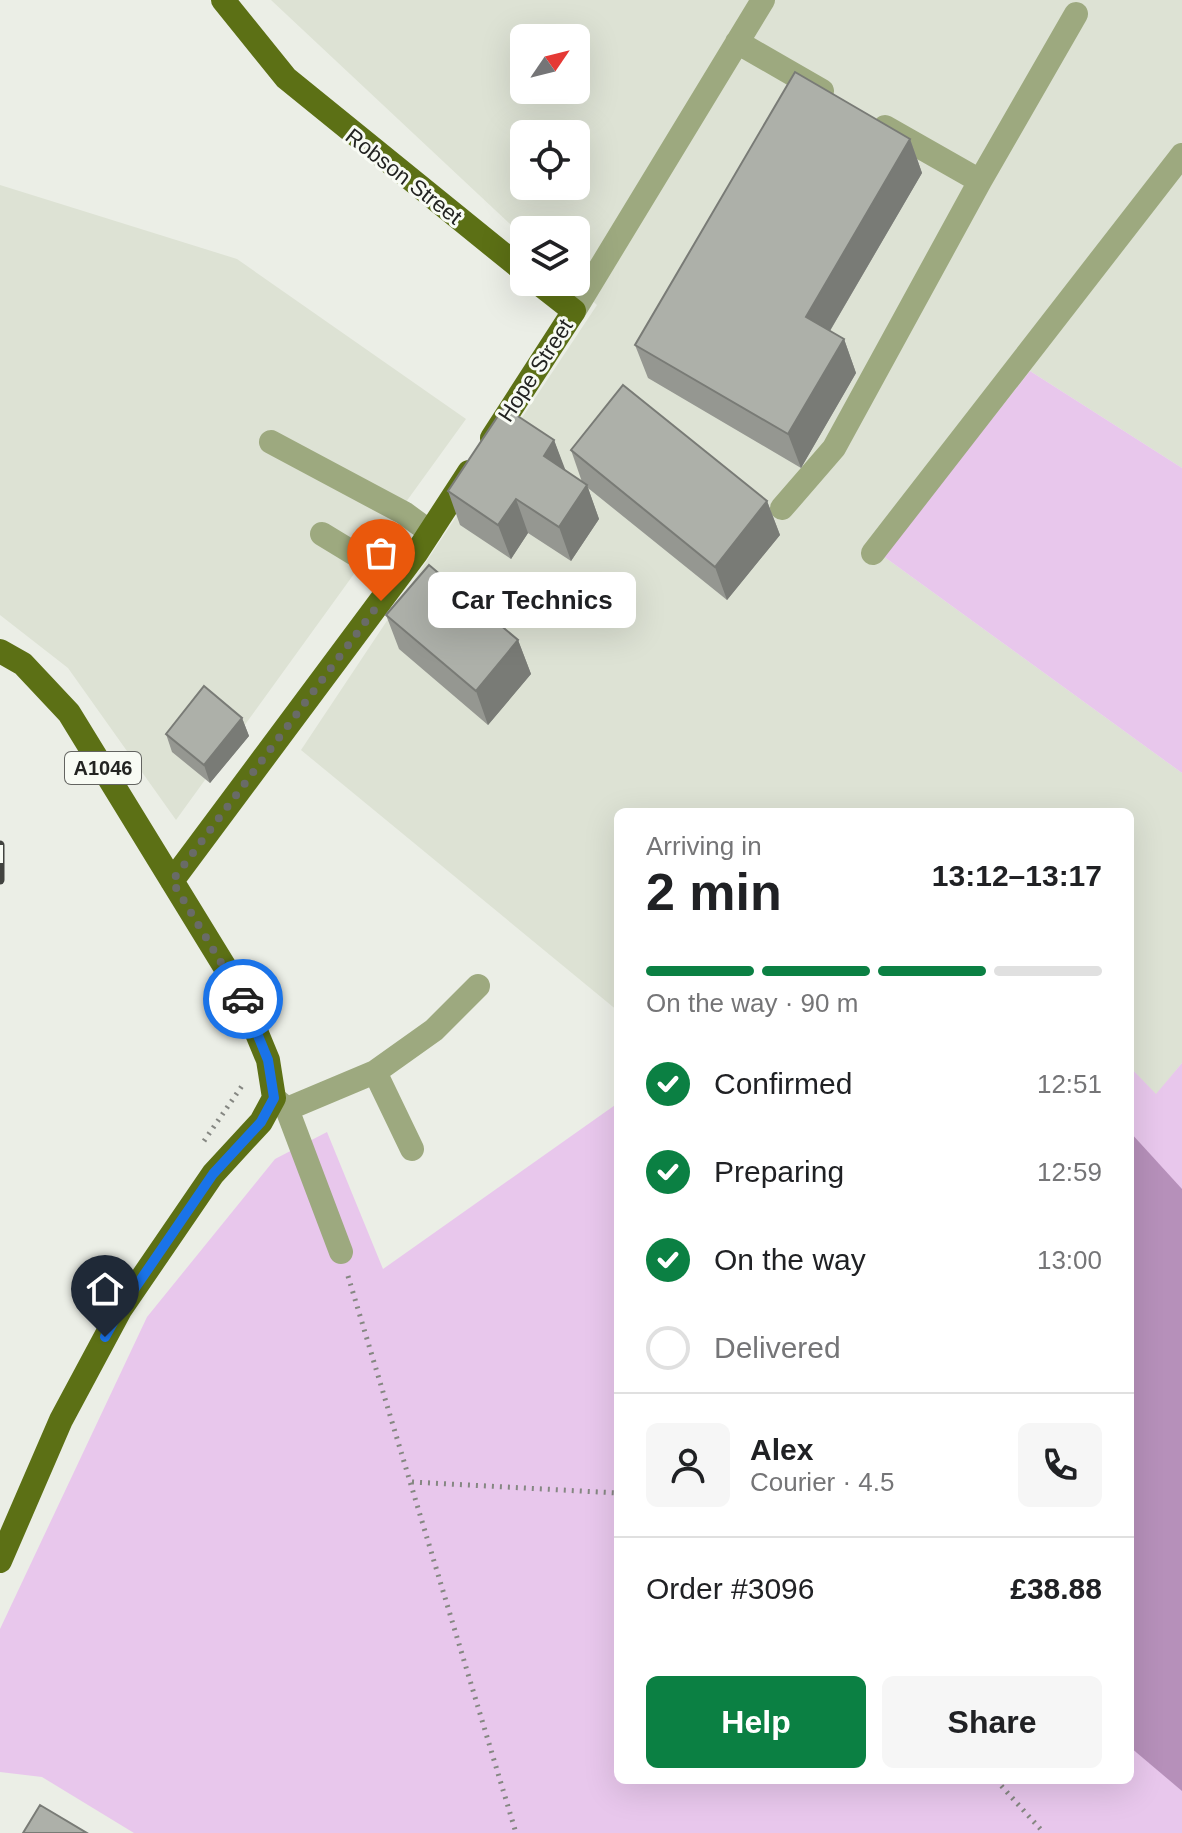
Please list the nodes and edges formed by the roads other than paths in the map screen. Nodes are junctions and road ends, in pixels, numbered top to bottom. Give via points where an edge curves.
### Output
1 (223, 0) edge
2 (763, 0) edge
3 (1076, 14) dead end
4 (737, 42) junction
5 (841, 102) edge
6 (866, 116) edge
7 (1182, 155) edge
8 (980, 181) junction
9 (510, 260) edge
10 (555, 296) edge
11 (574, 311) junction
12 (271, 442) dead end
13 (782, 508) dead end
14 (430, 532) junction
15 (322, 534) dead end
16 (873, 553) dead end
17 (396, 579) junction
18 (0, 651) edge
19 (172, 881) junction
20 (478, 986) dead end
21 (375, 1072) junction
22 (281, 1104) junction
23 (412, 1149) dead end
24 (341, 1252) road end
25 (0, 1561) edge

1 - 9 main road, Robson Street via 286,78
2 - 4 street, Hope Street
3 - 8 street
4 - 5 street
4 - 11 street, Hope Street
6 - 8 street
7 - 16 street
8 - 13 street via 834,448
10 - 11 main road
11 - 14 main road, Hope Street
12 - 14 street
14 - 17 main road, Hope Street
15 - 17 street
17 - 19 main road, Hope Street
18 - 19 main road, A1046 via 23,664 69,713
19 - 22 main road, A1046 via 239,990
20 - 21 street via 434,1030
21 - 22 street
21 - 23 street
22 - 24 street
22 - 25 main road via 213,1174 120,1310 61,1420

